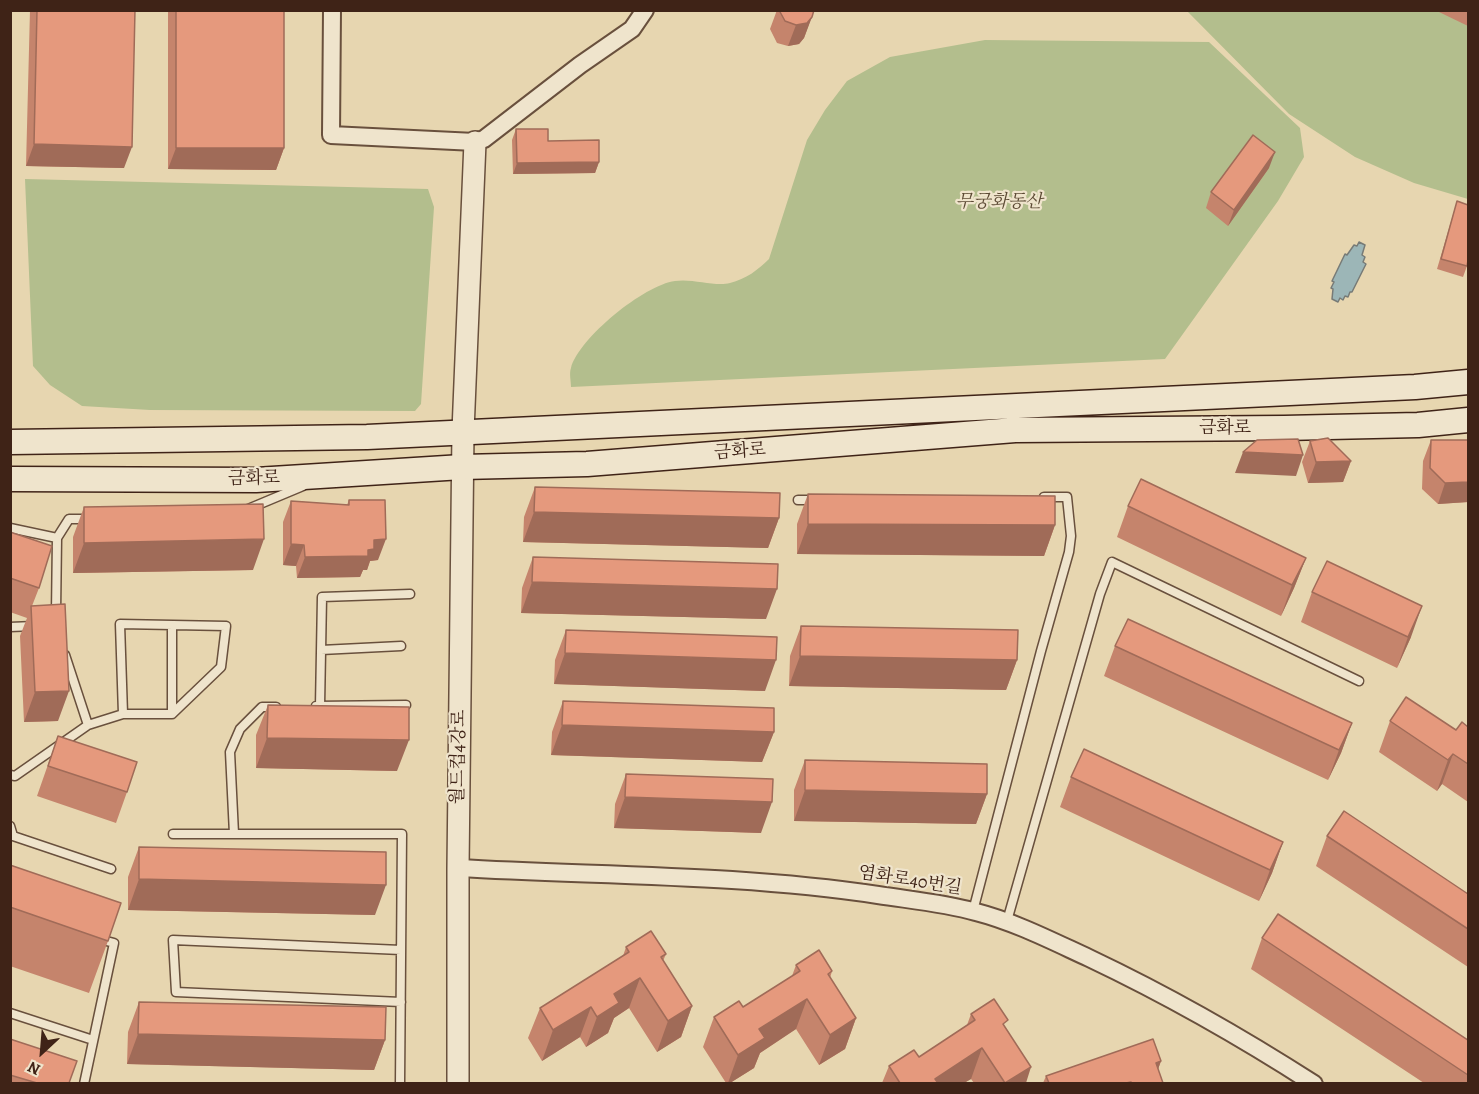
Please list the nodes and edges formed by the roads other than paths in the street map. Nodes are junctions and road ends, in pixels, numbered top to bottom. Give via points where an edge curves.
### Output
1 (332, 10) edge
2 (645, 10) edge
3 (475, 142) junction
4 (1468, 382) edge
5 (1468, 420) edge
6 (463, 431) junction
7 (10, 442) edge
8 (462, 467) junction
9 (329, 476) junction
10 (10, 479) edge
11 (1032, 498) edge
12 (798, 500) dead end
13 (821, 500) edge
14 (241, 512) edge
15 (104, 518) edge
16 (10, 528) edge
17 (57, 538) junction
18 (411, 594) dead end
19 (172, 625) junction
20 (44, 626) edge
21 (55, 626) edge
22 (10, 627) edge
23 (401, 646) dead end
24 (63, 648) edge
25 (321, 650) junction
26 (1359, 681) dead end
27 (406, 705) edge
28 (285, 706) edge
29 (308, 706) edge
30 (320, 706) junction
31 (123, 714) junction
32 (172, 714) junction
33 (88, 725) junction
34 (10, 775) edge
35 (10, 826) edge
36 (173, 834) dead end
37 (234, 834) junction
38 (458, 868) junction
39 (111, 869) dead end
40 (973, 911) junction
41 (1007, 921) junction
42 (93, 937) edge
43 (401, 950) junction
44 (400, 1002) junction
45 (10, 1013) edge
46 (93, 1040) junction
47 (84, 1083) edge
48 (400, 1083) edge
49 (458, 1083) edge
50 (1314, 1083) edge

1 - 3 street via 331,135
2 - 3 street via 632,29
3 - 6 street, 월드컵4강로
4 - 6 main road, 금화로
5 - 8 main road, 금화로 via 1284,428 1015,430 587,464
6 - 7 main road, 금화로 via 366,437
6 - 8 street, 월드컵4강로
8 - 9 main road, 금화로
8 - 38 street, 월드컵4강로
9 - 10 main road, 금화로 via 255,480
9 - 14 lane
11 - 40 lane via 1067,497 1069,552
12 - 13 lane
15 - 17 lane via 69,519
16 - 17 lane
17 - 21 lane
18 - 25 lane via 322,597
19 - 31 lane via 120,624
19 - 32 lane
19 - 32 lane via 226,626 221,667
20 - 22 lane
23 - 25 lane
24 - 33 lane
25 - 30 lane
26 - 41 lane via 1112,562
27 - 30 lane
28 - 37 lane via 262,707 240,729 230,752
29 - 30 lane
31 - 32 lane
31 - 33 lane
33 - 34 lane via 15,776
35 - 39 lane via 13,836
36 - 37 lane
37 - 43 lane via 402,834
38 - 40 street, 염화로40번길 via 779,883
38 - 49 street, 월드컵4강로
40 - 41 street, 염화로40번길
41 - 50 street, 염화로40번길 via 1169,998
42 - 46 lane via 114,943
43 - 44 lane
43 - 44 lane via 173,940 176,992
44 - 48 lane
45 - 46 lane
46 - 47 lane

